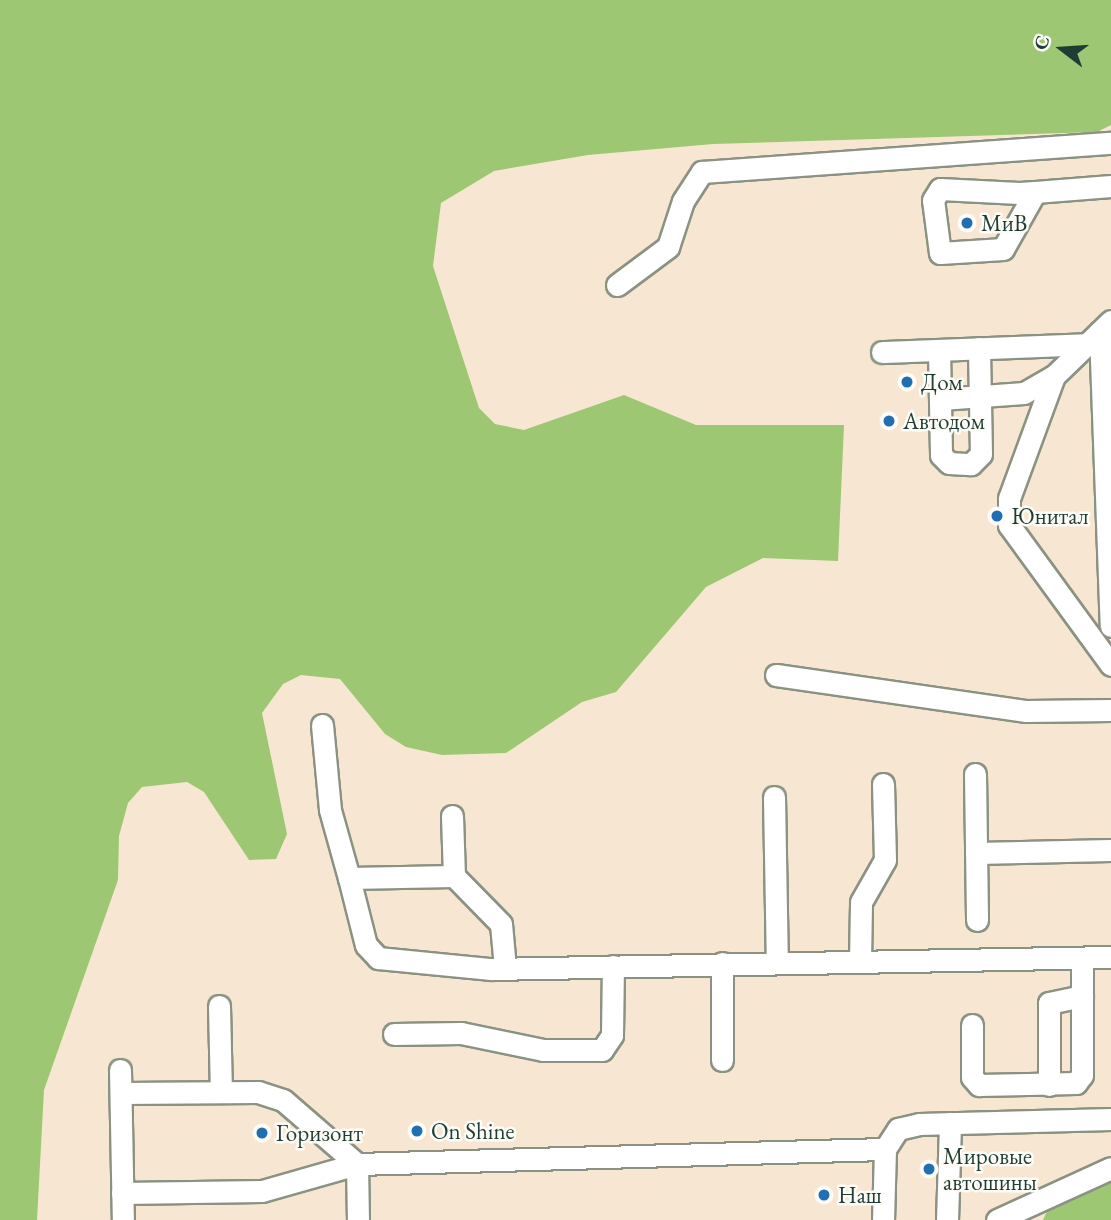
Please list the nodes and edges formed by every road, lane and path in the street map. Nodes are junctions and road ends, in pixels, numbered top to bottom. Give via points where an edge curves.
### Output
1 (1111, 144) edge
2 (1111, 186) edge
3 (1035, 192) junction
4 (617, 285) dead end
5 (1099, 333) edge
6 (979, 348) junction
7 (939, 350) junction
8 (882, 352) dead end
9 (1054, 376) junction
10 (980, 398) junction
11 (940, 400) junction
12 (1111, 626) edge
13 (1111, 665) edge
14 (776, 675) dead end
15 (1111, 710) edge
16 (322, 725) dead end
17 (975, 774) dead end
18 (883, 784) dead end
19 (774, 797) dead end
20 (452, 816) dead end
21 (1111, 850) edge
22 (976, 853) junction
23 (454, 876) junction
24 (349, 878) junction
25 (977, 920) dead end
26 (1111, 957) edge
27 (1082, 958) junction
28 (860, 961) junction
29 (776, 962) junction
30 (722, 963) junction
31 (613, 966) junction
32 (505, 968) junction
33 (1082, 996) junction
34 (219, 1006) dead end
35 (972, 1025) dead end
36 (394, 1034) dead end
37 (722, 1060) dead end
38 (120, 1070) dead end
39 (1049, 1085) junction
40 (221, 1092) junction
41 (121, 1093) junction
42 (1111, 1119) edge
43 (950, 1123) junction
44 (885, 1149) junction
45 (357, 1164) junction
46 (1111, 1168) edge
47 (122, 1193) junction
48 (123, 1220) edge
49 (358, 1220) edge
50 (883, 1220) edge
51 (947, 1220) edge
52 (997, 1220) edge

1 - 4 lane via 702,172 683,201 668,247
2 - 3 lane
3 - 3 lane via 962,187 935,192 940,253 1003,249
5 - 6 lane
5 - 9 lane
5 - 12 lane
6 - 7 lane
6 - 10 lane
7 - 8 lane
7 - 11 lane
9 - 10 lane via 1012,397
9 - 13 lane via 1009,498 1009,526
10 - 11 lane
10 - 11 lane via 982,454 962,464 941,455
14 - 15 lane via 1026,710
16 - 24 lane via 330,810
17 - 22 lane
18 - 28 lane via 885,860 861,902
19 - 29 lane
20 - 23 lane
21 - 22 lane
22 - 25 lane
23 - 24 lane
23 - 32 lane via 497,916
24 - 32 lane via 371,954
26 - 27 lane
27 - 28 lane
27 - 33 lane
28 - 29 lane
29 - 30 lane
30 - 31 lane
30 - 37 lane
31 - 32 lane
31 - 36 lane via 612,1035 602,1050 542,1050 461,1032
33 - 39 lane via 1049,1003
33 - 39 lane via 1082,1075 1076,1083
34 - 40 lane
35 - 39 lane via 974,1082
38 - 41 lane
40 - 41 lane
40 - 45 lane via 283,1100
41 - 47 lane
42 - 43 lane
43 - 44 lane via 906,1126 889,1136
43 - 51 lane
44 - 45 lane
44 - 50 lane
45 - 47 lane via 262,1191
45 - 49 lane
46 - 52 lane
47 - 48 lane

